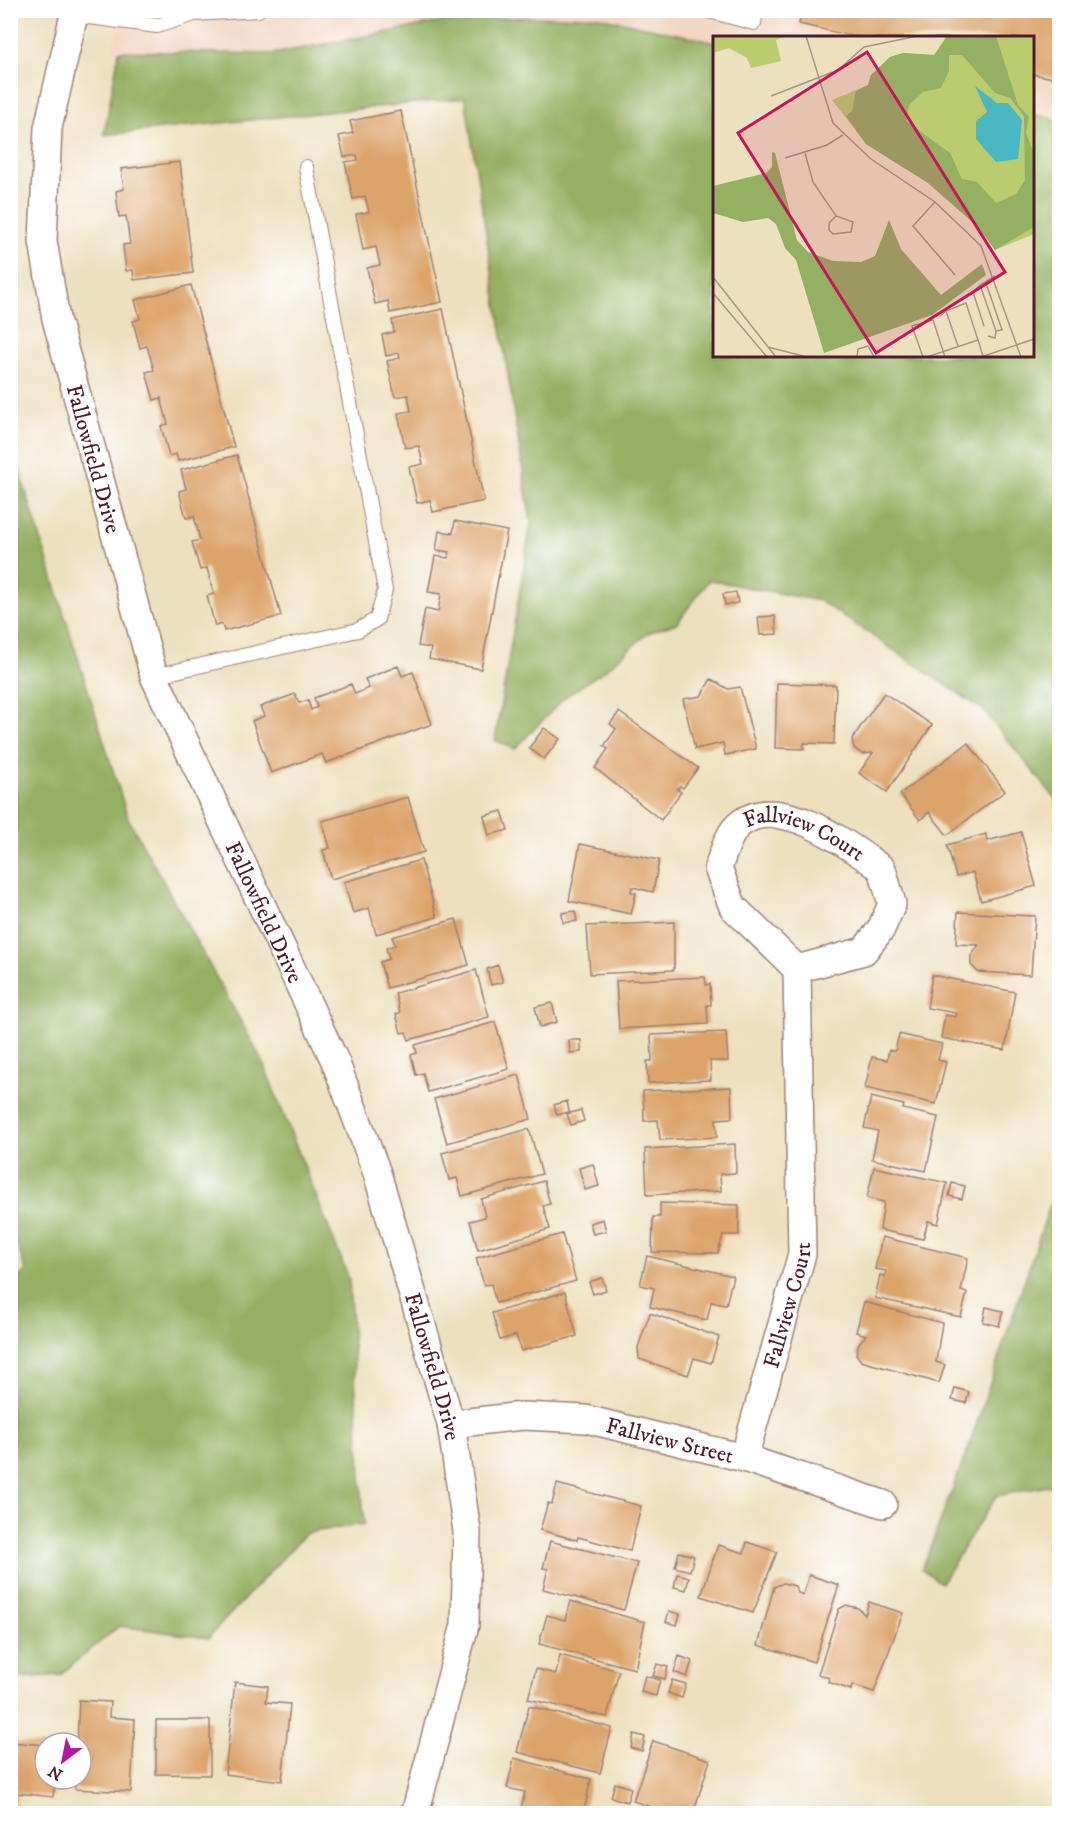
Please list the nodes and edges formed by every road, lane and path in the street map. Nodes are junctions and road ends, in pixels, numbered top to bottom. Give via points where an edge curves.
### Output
1 (258, 10) edge
2 (706, 10) edge
3 (756, 10) edge
4 (75, 13) edge
5 (195, 13) edge
6 (171, 16) edge
7 (306, 167) dead end
8 (154, 676) junction
9 (797, 969) junction
10 (451, 1424) junction
11 (744, 1458) junction
12 (883, 1504) dead end
13 (415, 1814) edge

1 - 5 lane
2 - 3 lane via 753,23
4 - 6 lane via 157,26
4 - 8 street, Fallowfield Drive via 48,128 43,241 57,319
5 - 6 lane
7 - 8 lane via 385,590 377,619 358,630
8 - 10 street, Fallowfield Drive via 335,1061 377,1173
9 - 9 street, Fallview Court via 734,907 718,868 740,823 765,814 790,816 836,837 882,869 892,904 881,929 864,951
9 - 11 street, Fallview Court via 802,1254
10 - 11 street, Fallview Street via 523,1416 586,1419
10 - 13 street, Fallowfield Drive via 467,1531 465,1624
11 - 12 street, Fallview Street

